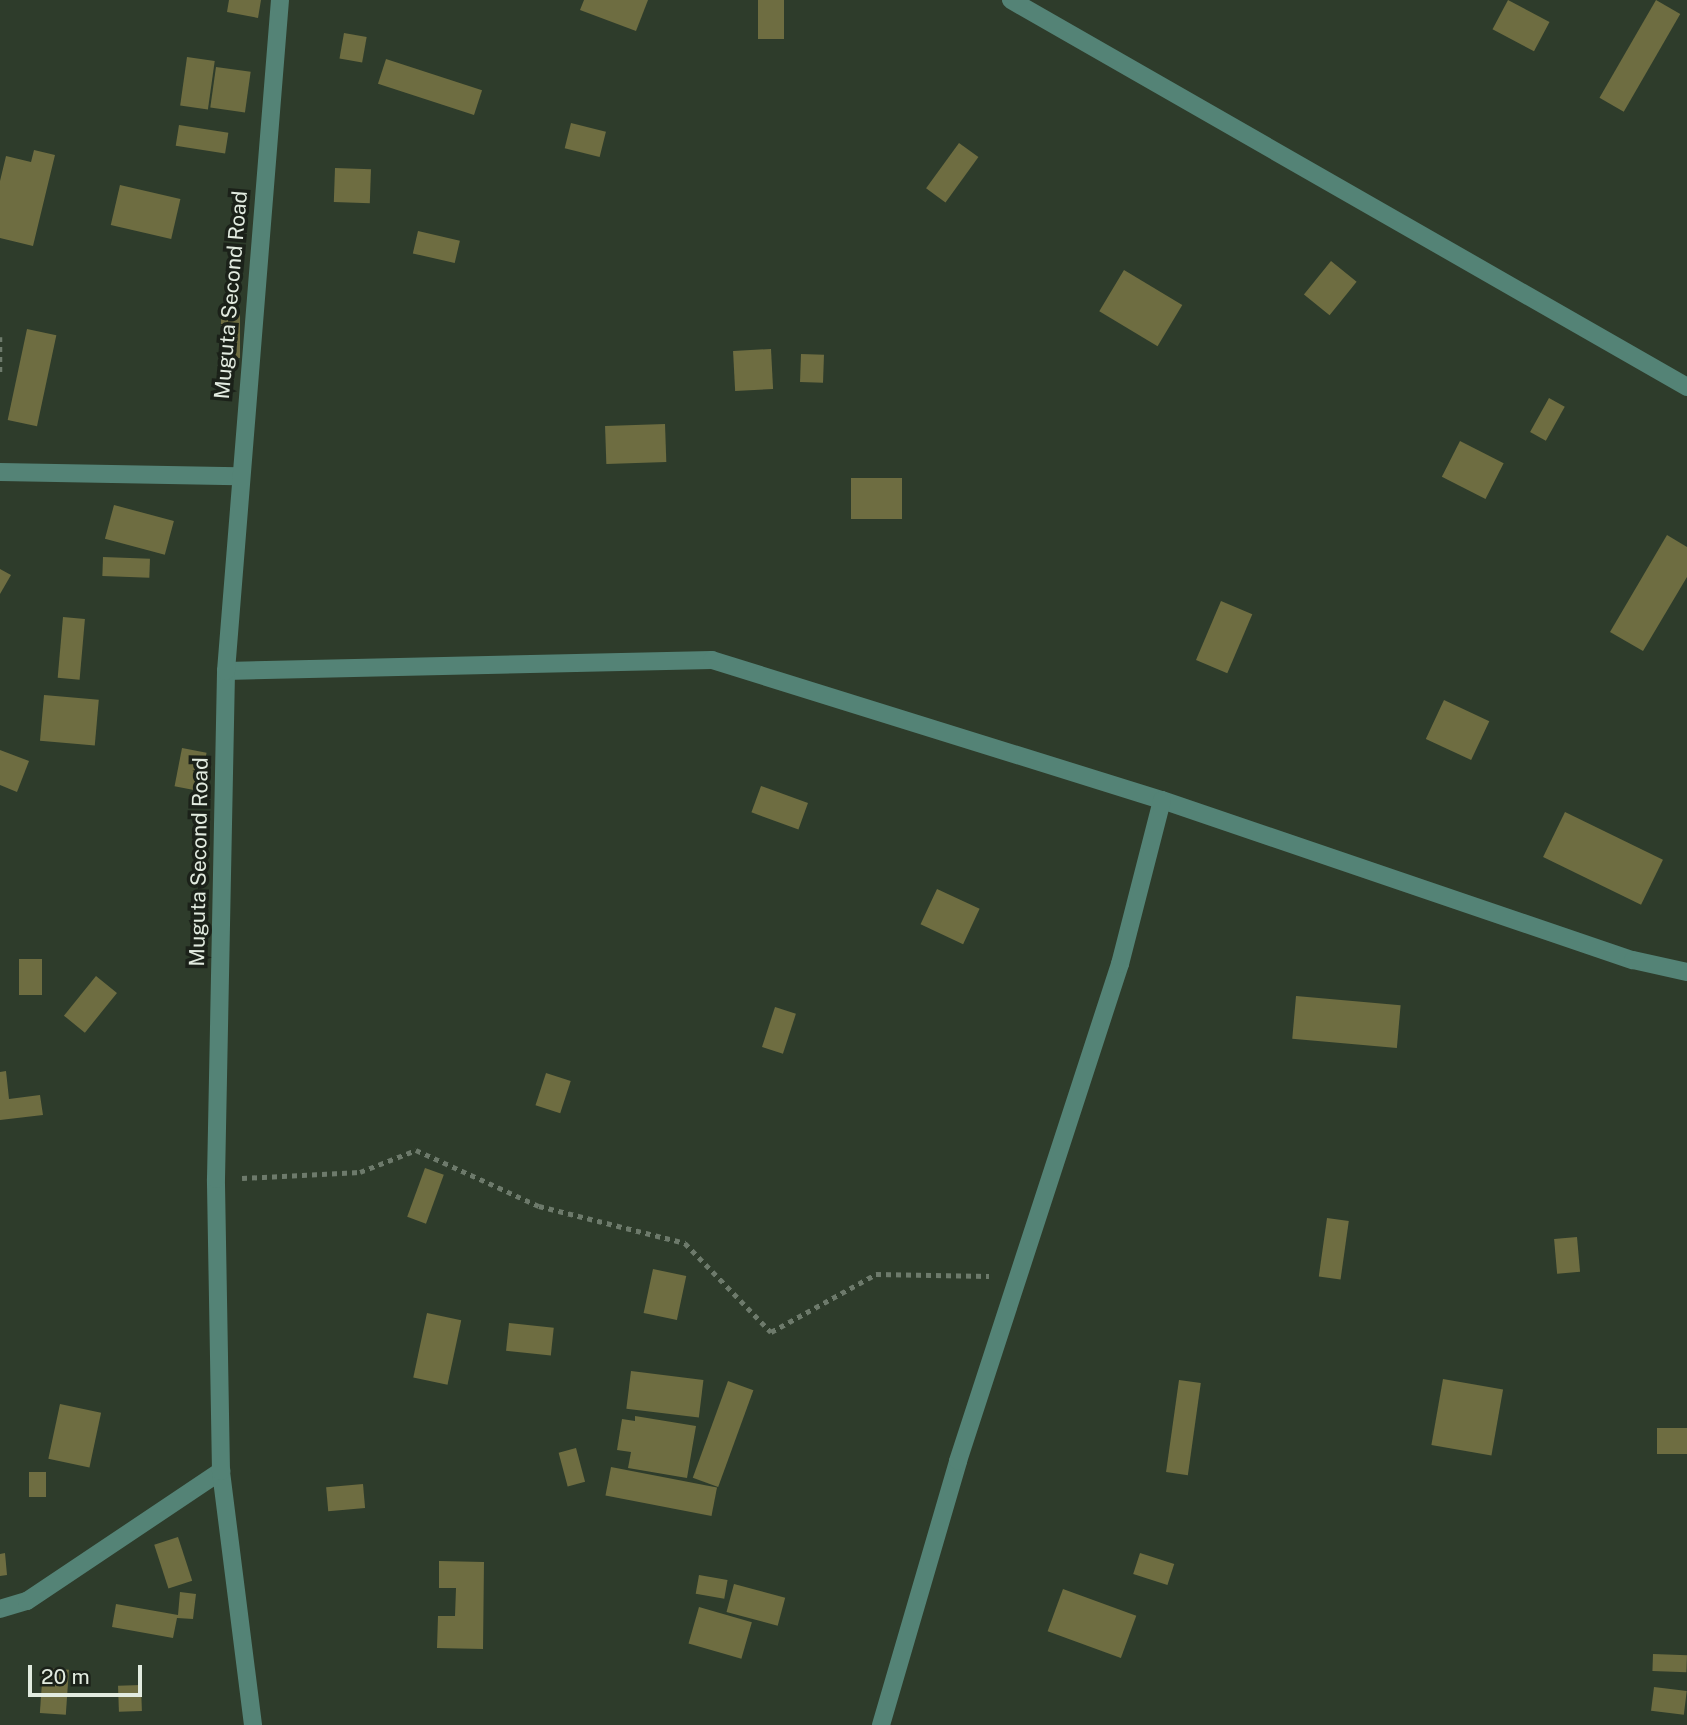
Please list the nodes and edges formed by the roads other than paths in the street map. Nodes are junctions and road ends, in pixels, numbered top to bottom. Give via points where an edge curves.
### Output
1 (280, 0) edge
2 (1011, 0) edge
3 (1687, 387) edge
4 (0, 472) edge
5 (237, 476) junction
6 (226, 671) junction
7 (1162, 800) junction
8 (1687, 972) edge
9 (221, 1471) junction
10 (0, 1609) edge
11 (253, 1725) edge
12 (881, 1725) edge

1 - 5 street, Muguta Second Road
2 - 3 street
4 - 5 street
5 - 6 street, Muguta Second Road
6 - 7 street via 712,660
6 - 9 street, Muguta Second Road via 216,1179
7 - 8 street via 1633,960
7 - 12 street via 1120,964 1017,1276
9 - 10 street via 27,1601
9 - 11 street, Muguta Second Road

